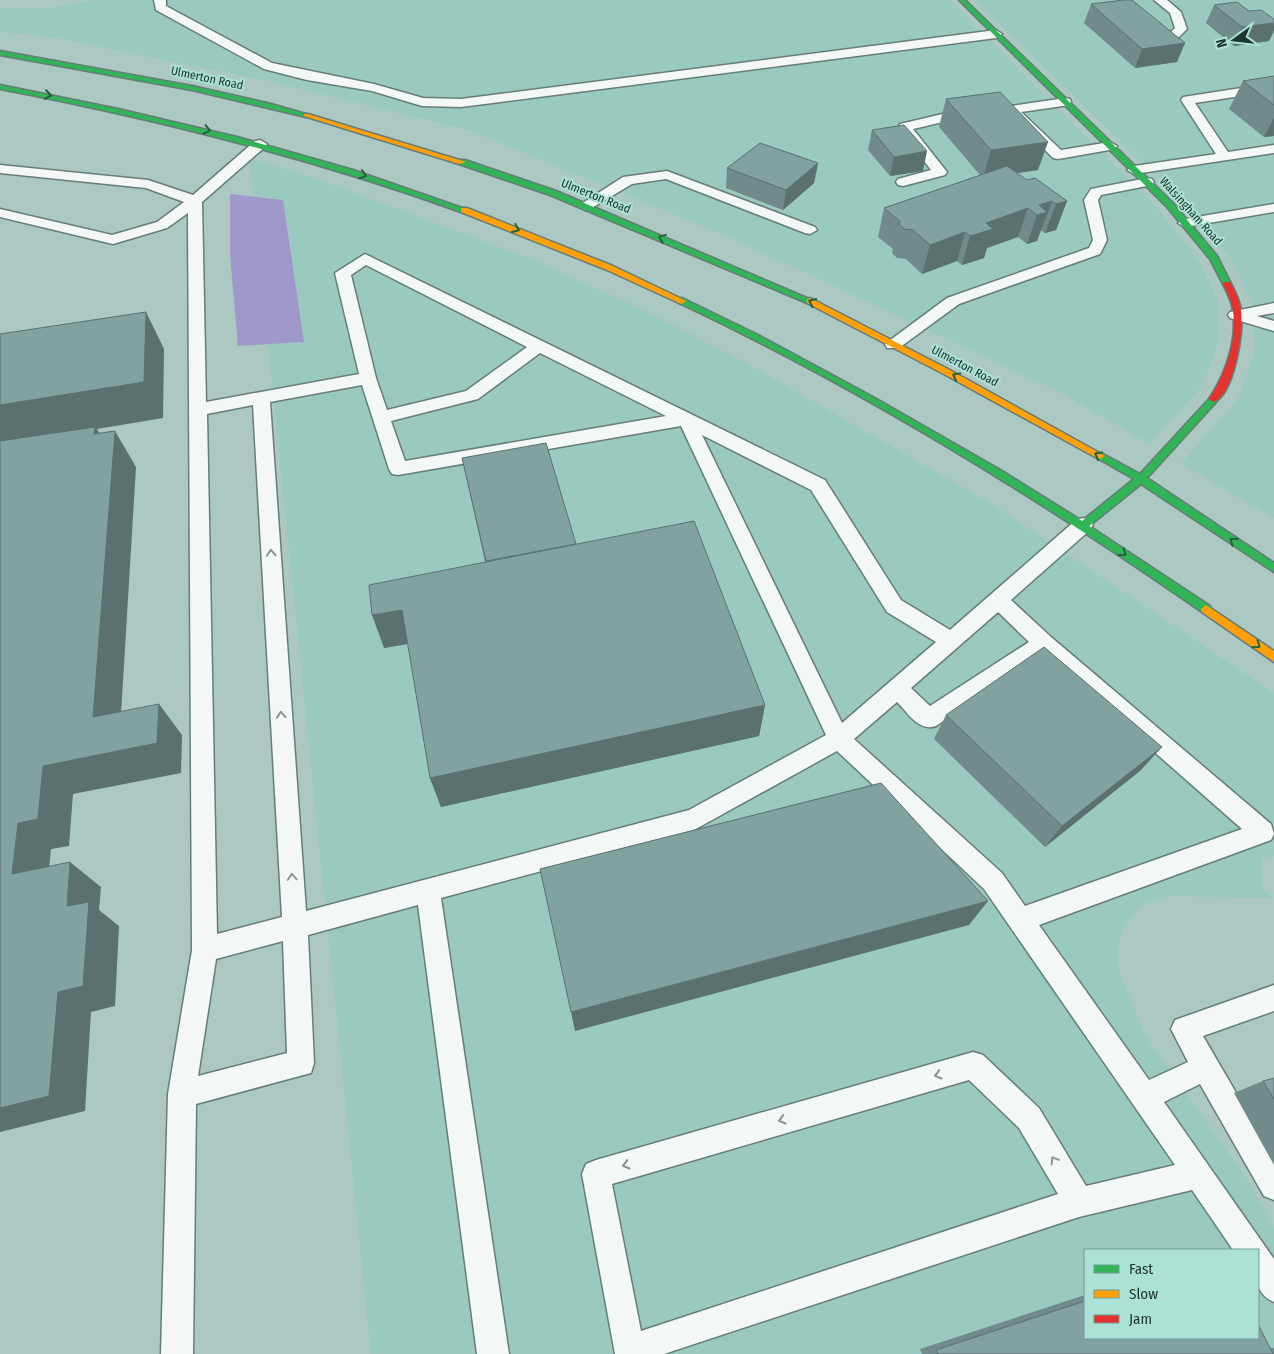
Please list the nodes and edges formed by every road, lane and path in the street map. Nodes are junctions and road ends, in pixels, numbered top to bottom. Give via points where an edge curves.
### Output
1 (160, 0) edge
2 (962, 0) edge
3 (1160, 0) edge
4 (996, 34) junction
5 (1160, 38) edge
6 (0, 53) edge
7 (0, 87) edge
8 (1274, 87) edge
9 (1065, 102) junction
10 (1011, 110) junction
11 (260, 144) junction
12 (1110, 146) junction
13 (1274, 149) edge
14 (1224, 156) junction
15 (0, 169) edge
16 (1134, 170) junction
17 (903, 182) dead end
18 (1146, 182) junction
19 (195, 201) junction
20 (585, 206) junction
21 (1274, 208) edge
22 (0, 213) edge
23 (1185, 223) junction
24 (810, 230) dead end
25 (1274, 308) edge
26 (1236, 315) junction
27 (1274, 326) edge
28 (893, 344) junction
29 (539, 346) junction
30 (368, 378) junction
31 (261, 398) junction
32 (197, 410) junction
33 (381, 418) junction
34 (686, 419) junction
35 (1141, 479) junction
36 (1083, 525) junction
37 (1274, 568) edge
38 (998, 600) junction
39 (950, 640) junction
40 (1044, 643) junction
41 (1274, 657) edge
42 (897, 688) junction
43 (839, 739) junction
44 (428, 890) junction
45 (1020, 920) junction
46 (295, 926) junction
47 (205, 950) junction
48 (1274, 998) edge
49 (1206, 1067) junction
50 (182, 1094) junction
51 (1144, 1097) junction
52 (1197, 1174) junction
53 (1274, 1186) edge
54 (1079, 1202) junction
55 (1249, 1249) edge
56 (1259, 1262) edge
57 (1274, 1287) edge
58 (177, 1354) edge
59 (493, 1354) edge

1 - 4 lane via 160,8 268,66 374,88 422,102 461,103
2 - 4 main road, Walsingham Road
3 - 5 lane via 1176,12 1181,29 1174,35
4 - 9 main road, Walsingham Road
6 - 20 main road, Ulmerton Road via 267,104 411,145
7 -> 11 main road via 74,99
8 - 14 lane via 1187,100
9 - 10 lane
9 - 12 main road, Walsingham Road
10 - 12 lane via 1058,155
10 - 17 lane via 966,113 905,127 940,172
11 - 19 lane
11 -> 36 main road via 361,174 506,225 694,306 875,400
12 - 16 main road, Walsingham Road
13 - 14 lane
14 - 16 lane
15 - 19 lane via 148,184
16 - 18 main road, Walsingham Road
18 - 23 main road, Walsingham Road
18 - 28 lane via 1096,192 1091,200 1100,240 1095,251 953,301
19 - 22 lane via 162,225 113,240
19 - 32 lane
20 - 24 lane via 628,180 667,175
28 -> 20 main road, Ulmerton Road via 810,301
21 - 23 lane
23 - 26 main road, Walsingham Road via 1214,258 1236,302
25 - 26 lane
26 - 27 lane
26 - 35 main road, Walsingham Road via 1237,347 1221,392
35 -> 28 main road, Ulmerton Road
29 - 30 lane via 365,259 343,273
29 - 33 lane via 472,395
29 - 34 lane
30 - 31 lane
30 - 33 lane
31 - 32 lane
46 -> 31 lane
32 - 47 lane
33 - 34 lane via 398,468
34 - 39 lane via 818,485 894,606
34 - 43 lane
35 - 36 main road, Walsingham Road
37 -> 35 main road
36 - 38 lane
36 -> 41 main road
38 - 39 lane
38 - 40 lane
39 - 42 lane
40 - 42 lane via 928,719
40 - 45 lane via 1263,832
42 - 43 lane
43 - 44 lane via 694,819
43 - 45 lane via 993,882
44 - 46 lane
44 - 59 lane
45 - 51 lane
46 - 47 lane
46 - 50 lane via 301,1064
47 - 50 lane
48 - 49 lane via 1184,1029
49 - 51 lane
49 - 53 lane
50 - 58 lane
51 - 52 lane
52 - 54 lane
52 - 55 lane
54 -> 54 lane via 1030,1118 973,1065 596,1174 629,1350
56 - 57 lane

